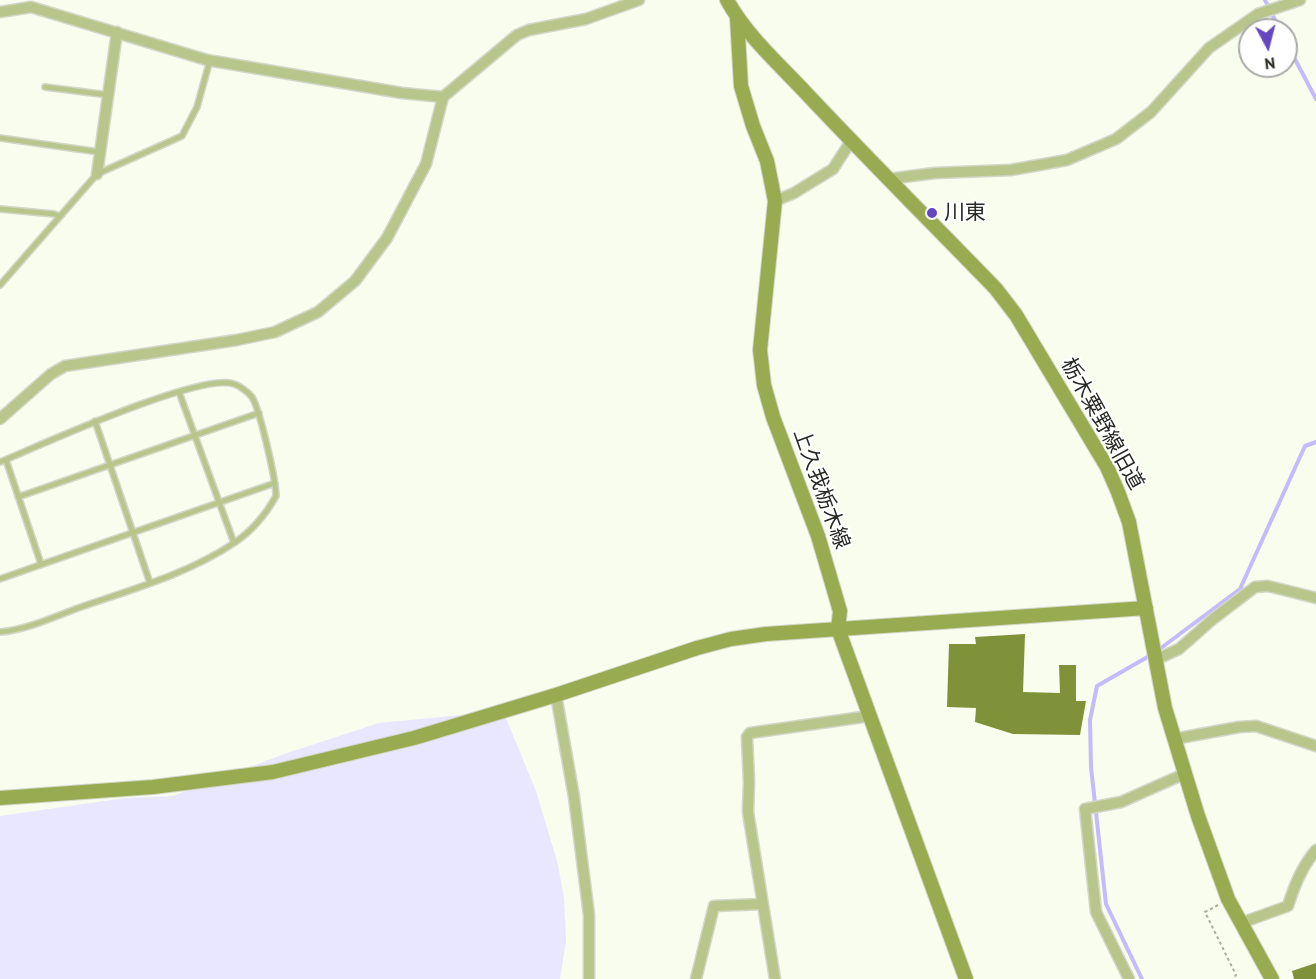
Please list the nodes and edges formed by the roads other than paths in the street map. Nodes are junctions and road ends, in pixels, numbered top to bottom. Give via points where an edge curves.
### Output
1 (639, 0) edge
2 (727, 0) edge
3 (1300, 0) edge
4 (0, 12) edge
5 (737, 18) junction
6 (117, 32) junction
7 (210, 60) junction
8 (45, 87) dead end
9 (108, 95) junction
10 (443, 97) junction
11 (0, 138) edge
12 (851, 141) junction
13 (99, 152) junction
14 (97, 174) junction
15 (888, 179) junction
16 (775, 201) junction
17 (0, 209) edge
18 (59, 216) junction
19 (0, 285) edge
20 (179, 392) junction
21 (259, 414) junction
22 (0, 419) edge
23 (94, 421) junction
24 (195, 435) junction
25 (3, 461) edge
26 (110, 464) junction
27 (275, 483) junction
28 (18, 497) junction
29 (219, 502) junction
30 (133, 533) junction
31 (234, 543) junction
32 (41, 564) junction
33 (0, 579) edge
34 (150, 583) junction
35 (1316, 598) edge
36 (1146, 608) junction
37 (838, 629) junction
38 (0, 632) edge
39 (1155, 660) junction
40 (556, 695) junction
41 (870, 716) junction
42 (1174, 739) junction
43 (1316, 746) edge
44 (1184, 774) junction
45 (0, 798) edge
46 (1316, 850) edge
47 (764, 904) junction
48 (1241, 923) junction
49 (588, 979) edge
50 (696, 979) edge
51 (775, 979) edge
52 (966, 979) edge
53 (1129, 979) edge
54 (1272, 979) edge

1 - 10 street via 586,20 517,35
2 - 5 street, 上久我栃木線
3 - 15 street via 1258,14 1209,48 1151,112 1116,139 1067,160 1022,168
4 - 6 street via 31,7
5 - 12 street, 栃木粟野線旧道
5 - 16 street, 上久我栃木線 via 741,86 767,160
6 - 7 street
6 - 9 street
7 - 10 street
7 - 14 lane via 197,107 182,136
8 - 9 lane
9 - 13 street
10 - 22 street via 426,164 387,238 355,281 318,312 275,332 65,366
11 - 13 lane
12 - 15 street, 栃木粟野線旧道
12 - 16 street via 833,170
13 - 14 street
14 - 18 lane
15 - 36 street, 栃木粟野線旧道 via 1016,315 1087,432 1122,502
16 - 37 street, 上久我栃木線 via 760,350 764,384 772,417 826,562 840,611
17 - 18 lane
18 - 19 lane
20 - 21 lane via 217,383 234,384 252,397
20 - 23 lane
20 - 24 lane
21 - 24 lane
21 - 27 lane
23 - 25 lane
23 - 26 lane
24 - 26 lane
24 - 29 lane
25 - 28 lane
26 - 28 lane
26 - 30 lane
27 - 29 lane
27 - 31 lane via 276,496 267,512
28 - 32 lane
29 - 30 lane
29 - 31 lane
30 - 32 lane
30 - 34 lane
31 - 34 lane
32 - 33 lane
34 - 38 lane
35 - 39 street via 1268,586 1255,587 1179,650
36 - 37 street
36 - 39 street, 栃木粟野線旧道
37 - 40 street via 731,639
37 - 41 street, 上久我栃木線
39 - 42 street, 栃木粟野線旧道
40 - 45 street via 414,738 273,772 153,787
40 - 49 street via 574,797 588,915
41 - 47 street via 750,733 747,737 748,812
41 - 52 street, 上久我栃木線
42 - 43 street via 1256,726
42 - 44 street, 栃木粟野線旧道
44 - 48 street, 栃木粟野線旧道 via 1228,899
44 - 53 street via 1121,802 1085,809 1096,912
46 - 48 street via 1295,884 1288,906
47 - 50 street via 714,906
47 - 51 street
48 - 54 street, 栃木粟野線旧道

